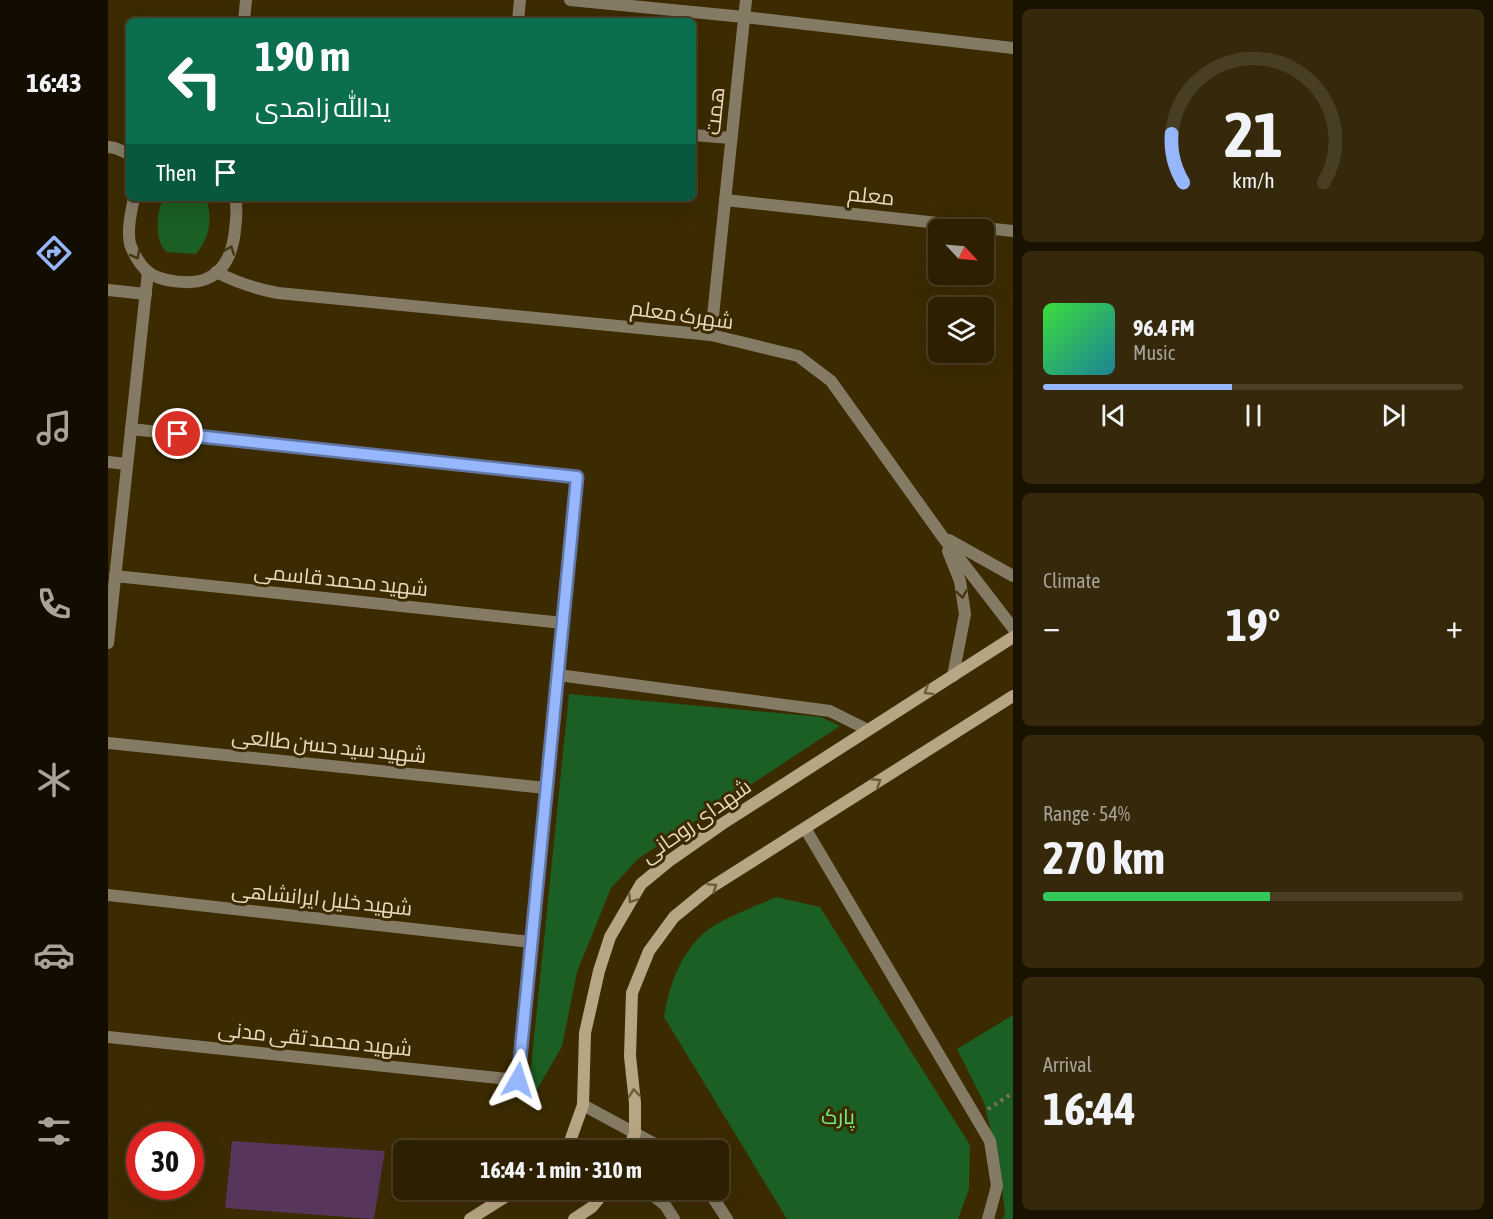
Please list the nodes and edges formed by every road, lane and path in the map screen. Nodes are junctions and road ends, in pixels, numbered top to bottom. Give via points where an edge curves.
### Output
1 (246, 0) edge
2 (520, 0) edge
3 (570, 0) edge
4 (747, 0) edge
5 (744, 17) junction
6 (244, 18) edge
7 (518, 18) edge
8 (1013, 48) edge
9 (696, 135) edge
10 (731, 138) junction
11 (108, 147) edge
12 (126, 153) edge
13 (725, 200) junction
14 (134, 201) edge
15 (235, 201) edge
16 (1013, 231) edge
17 (148, 272) junction
18 (216, 272) junction
19 (108, 290) edge
20 (146, 294) junction
21 (711, 335) junction
22 (131, 429) junction
23 (108, 462) edge
24 (127, 464) junction
25 (942, 536) junction
26 (115, 576) junction
27 (1013, 576) edge
28 (110, 604) edge
29 (563, 623) junction
30 (1013, 628) edge
31 (1013, 638) edge
32 (108, 642) edge
33 (558, 675) junction
34 (953, 676) junction
35 (1013, 696) edge
36 (868, 730) junction
37 (108, 743) edge
38 (546, 788) junction
39 (805, 828) junction
40 (108, 895) edge
41 (531, 942) junction
42 (108, 1036) edge
43 (1013, 1093) edge
44 (583, 1105) junction
45 (976, 1117) junction
46 (635, 1133) junction
47 (572, 1140) edge
48 (632, 1140) edge
49 (648, 1140) edge
50 (500, 1200) edge
51 (598, 1200) edge
52 (659, 1200) edge
53 (715, 1200) edge
54 (470, 1219) edge
55 (574, 1219) edge
56 (674, 1219) edge
57 (728, 1219) edge
58 (988, 1219) edge

1 - 6 street
2 - 7 street
3 - 5 street
4 - 5 street, همت
5 - 8 street
5 - 10 street, همت
9 - 10 street
10 - 13 street, همت
11 - 12 street
13 - 16 street, معلم
13 - 21 street, همت
14 -> 17 street via 130,244
18 -> 15 street via 233,245
17 - 18 street via 161,278 193,282
17 - 20 street
18 - 21 street, شهرک معلم via 256,289 278,293
19 - 20 street
20 - 22 street
21 - 25 street, شهرک معلم via 798,356 831,381
22 - 24 street
22 - 29 street via 577,477
23 - 24 street
24 - 26 street
25 - 27 street
25 - 30 street, شهرک معلم
25 -> 34 street via 960,581 965,614
26 - 28 street
26 - 29 street, شهید محمد قاسمی
28 - 32 street
29 - 33 street
31 - 34 main road, شهدای روحانی
33 - 36 street via 830,711
33 - 38 street
34 -> 36 main road, شهدای روحانی
39 -> 35 main road
36 -> 44 main road, شهدای روحانی via 722,824 642,884 610,938 599,971 585,1033
37 - 38 street, شهید سید حسن طالعی
38 - 41 street
39 - 45 street
46 -> 39 main road via 630,1056 632,993 649,951 674,917 707,890
40 - 41 street, شهید خلیل ایرانشاهی
41 - 42 street, شهید محمد تقی مدنی via 518,1080
43 - 45 path
44 - 46 street
44 - 47 main road, شهدای روحانی
45 - 58 street via 990,1141 997,1186
46 - 48 main road
46 - 49 street
50 - 54 main road
51 - 55 main road
52 - 56 street
53 - 57 street

